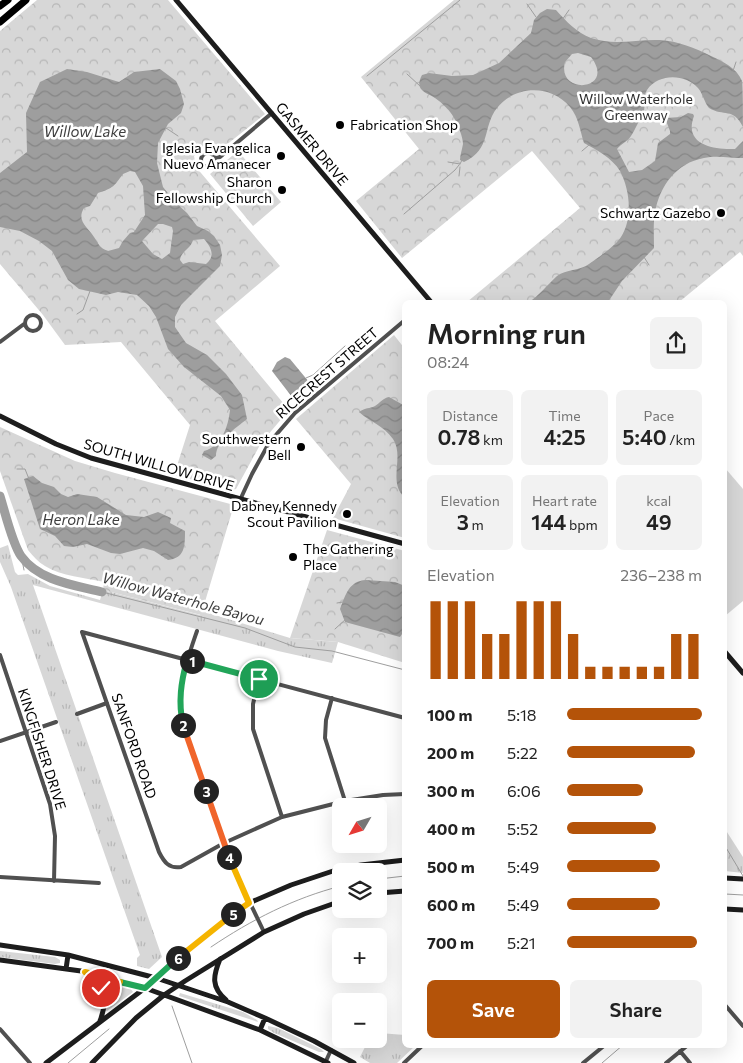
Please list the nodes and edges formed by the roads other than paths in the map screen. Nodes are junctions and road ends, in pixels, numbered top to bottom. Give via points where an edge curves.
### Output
1 (8, 0) edge
2 (176, 0) edge
3 (23, 2) edge
4 (0, 6) edge
5 (0, 22) edge
6 (272, 113) junction
7 (214, 158) dead end
8 (426, 300) edge
9 (402, 323) edge
10 (24, 324) junction
11 (0, 342) edge
12 (0, 416) edge
13 (240, 500) junction
14 (402, 543) edge
15 (198, 631) dead end
16 (727, 654) edge
17 (0, 655) edge
18 (187, 660) junction
19 (1, 661) edge
20 (743, 673) edge
21 (259, 679) junction
22 (332, 698) junction
23 (107, 703) junction
24 (77, 714) dead end
25 (402, 717) edge
26 (56, 722) dead end
27 (27, 732) junction
28 (0, 741) edge
29 (402, 794) edge
30 (344, 798) edge
31 (364, 798) edge
32 (332, 804) edge
33 (282, 817) junction
34 (224, 843) junction
35 (402, 860) edge
36 (0, 877) edge
37 (727, 878) edge
38 (741, 879) edge
39 (54, 881) junction
40 (99, 883) dead end
41 (402, 891) edge
42 (387, 892) edge
43 (249, 903) junction
44 (332, 904) edge
45 (727, 909) edge
46 (743, 910) edge
47 (264, 932) junction
48 (0, 945) edge
49 (68, 955) junction
50 (220, 958) junction
51 (0, 960) edge
52 (66, 969) junction
53 (85, 972) junction
54 (156, 978) junction
55 (177, 986) junction
56 (145, 988) junction
57 (164, 995) junction
58 (228, 1002) junction
59 (727, 1007) edge
60 (730, 1010) junction
61 (727, 1012) edge
62 (265, 1018) junction
63 (99, 1022) junction
64 (743, 1026) edge
65 (0, 1029) edge
66 (260, 1030) junction
67 (420, 1048) edge
68 (600, 1048) edge
69 (684, 1048) edge
70 (331, 1050) junction
71 (680, 1051) junction
72 (326, 1062) edge
73 (30, 1063) edge
74 (46, 1063) edge
75 (92, 1063) edge
76 (354, 1063) edge
77 (404, 1063) edge
78 (583, 1063) edge
79 (666, 1063) edge
80 (690, 1063) edge

1 - 4 highway
2 - 6 main road, GASMER DRIVE
3 - 5 highway
6 - 7 street via 220,157
6 - 8 main road, GASMER DRIVE
9 - 13 street, RICECREST STREET via 295,413 269,442
10 - 10 street via 27,330 33,331 40,327 41,321 37,315 29,315
10 - 11 street
12 - 13 main road, SOUTH WILLOW DRIVE via 91,458
13 - 14 main road, SOUTH WILLOW DRIVE
15 - 18 street
16 - 20 main road
17 - 19 street, KINGFISHER DRIVE
18 - 21 street
18 - 23 street, SANFORD ROAD via 82,632
18 - 34 street via 181,688 181,714
19 - 27 street, KINGFISHER DRIVE
21 - 22 street
21 - 33 street via 253,704 253,729
22 - 25 street
22 - 30 street via 325,738
23 - 24 street
23 - 34 street, SANFORD ROAD via 159,852 167,865 181,866
26 - 27 street
27 - 28 street
27 - 39 street, KINGFISHER DRIVE via 50,804 55,836
29 - 31 street
32 - 33 street
33 - 34 street
34 - 43 street
35 - 43 main road via 336,870
36 - 39 street
37 - 38 main road
39 - 40 street
41 - 42 main road
43 - 47 street
43 - 54 main road
44 - 47 main road
45 - 46 main road
47 - 50 main road
48 - 49 main road
49 - 52 main road
49 - 54 main road
50 - 55 main road
50 - 58 main road via 215,988
51 - 52 main road
52 - 53 main road
53 - 56 main road
53 - 63 main road via 103,995 103,1013
54 - 55 main road
54 - 56 main road
55 - 57 main road
55 - 58 main road
56 - 57 main road
56 - 63 main road
57 - 66 main road
57 - 75 main road via 136,1018
58 - 62 main road
59 - 60 street
60 - 61 street
60 - 64 street
62 - 66 main road
62 - 70 main road
63 - 74 main road
65 - 73 street
66 - 72 main road
67 - 77 street
68 - 78 street
69 - 71 street
70 - 72 street
70 - 76 main road
71 - 79 street
71 - 80 street

